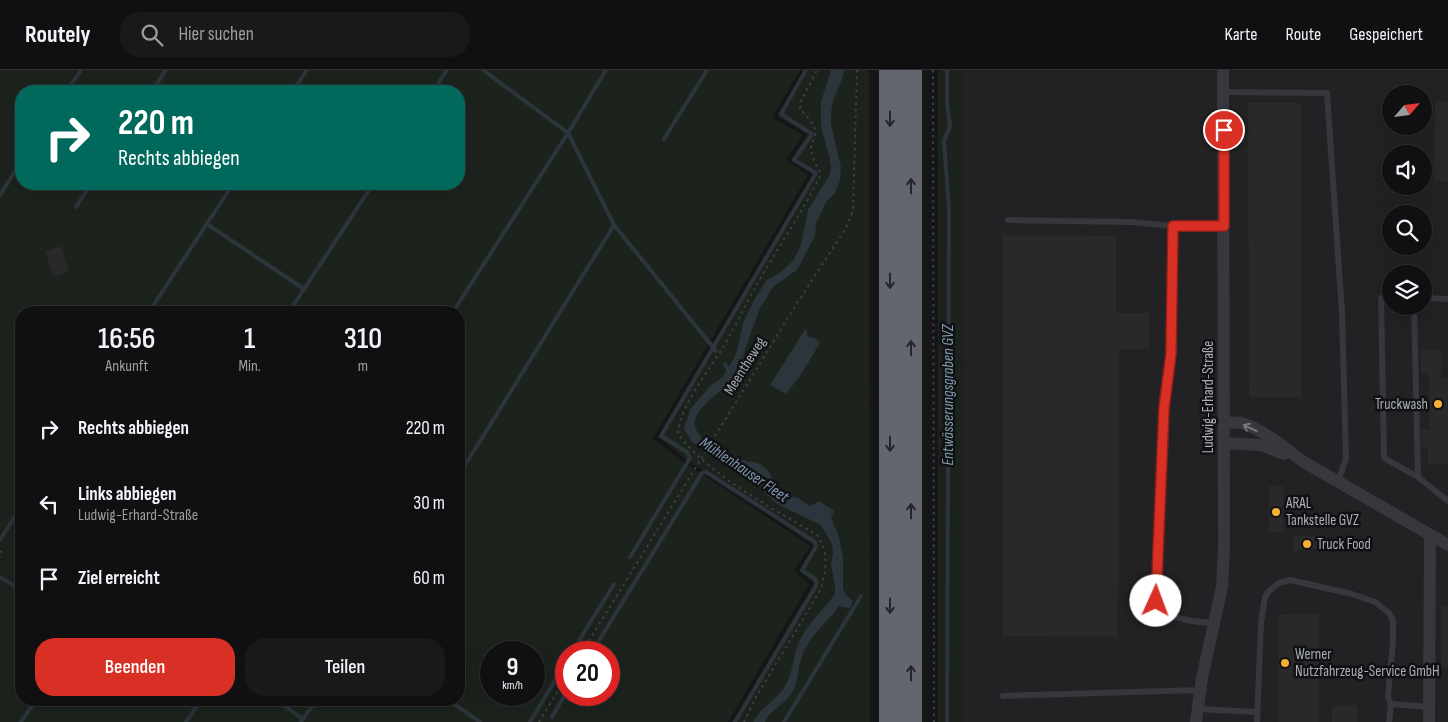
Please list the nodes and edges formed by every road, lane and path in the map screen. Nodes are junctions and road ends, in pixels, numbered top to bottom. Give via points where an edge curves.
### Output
1 (817, 70) edge
2 (857, 70) edge
3 (890, 70) edge
4 (911, 70) edge
5 (933, 70) edge
6 (1223, 70) edge
7 (1223, 92) junction
8 (1008, 220) dead end
9 (1173, 226) junction
10 (1224, 226) junction
11 (1382, 298) edge
12 (1432, 298) edge
13 (1448, 299) edge
14 (1414, 315) edge
15 (1224, 423) junction
16 (1225, 443) junction
17 (701, 459) junction
18 (1302, 461) junction
19 (1418, 477) junction
20 (1338, 481) junction
21 (1448, 501) edge
22 (1430, 535) junction
23 (1448, 546) edge
24 (0, 551) edge
25 (0, 557) edge
26 (1214, 623) junction
27 (589, 641) edge
28 (1200, 690) junction
29 (555, 696) edge
30 (1003, 696) dead end
31 (1391, 704) junction
32 (1429, 707) junction
33 (1198, 709) junction
34 (1257, 712) junction
35 (539, 722) edge
36 (744, 722) edge
37 (890, 722) edge
38 (911, 722) edge
39 (934, 722) edge
40 (1196, 722) edge
41 (1257, 722) edge
42 (1389, 722) edge
43 (1429, 722) edge

1 - 17 path via 801,100 800,109 816,134 811,146 821,174 679,423 678,434
2 - 17 path, Meentheweg via 853,211 846,228
3 -> 37 highway
38 -> 4 highway
5 - 39 path
6 - 7 street, Ludwig-Erhard-Straße
7 - 10 street, Ludwig-Erhard-Straße
7 - 20 lane via 1327,93 1342,313 1346,440 1346,459
8 - 9 lane via 1132,222
9 - 10 lane
9 - 26 lane via 1171,354 1164,408 1156,601 1158,607 1170,616
10 - 15 street, Ludwig-Erhard-Straße
11 - 19 lane via 1384,458
12 - 13 lane
14 - 19 lane
15 - 16 street, Ludwig-Erhard-Straße
18 -> 15 street via 1252,428 1240,423
16 - 18 street via 1262,445
16 - 26 street, Ludwig-Erhard-Straße via 1223,571
17 - 27 path, Meentheweg
17 - 36 path via 817,535 825,554 821,589
18 - 20 street
19 - 21 lane
20 - 22 street
22 - 23 street
22 - 32 street
24 - 25 path
26 - 28 street, Ludwig-Erhard-Straße
28 - 30 lane
28 - 33 street, Ludwig-Erhard-Straße
29 - 35 path
31 - 32 lane
31 - 34 lane via 1388,697 1394,641 1393,620 1389,613 1375,602 1352,594 1290,580 1279,583 1266,597 1261,622
31 - 42 lane
32 - 43 street
33 - 34 lane
33 - 40 street, Ludwig-Erhard-Straße
34 - 41 lane

